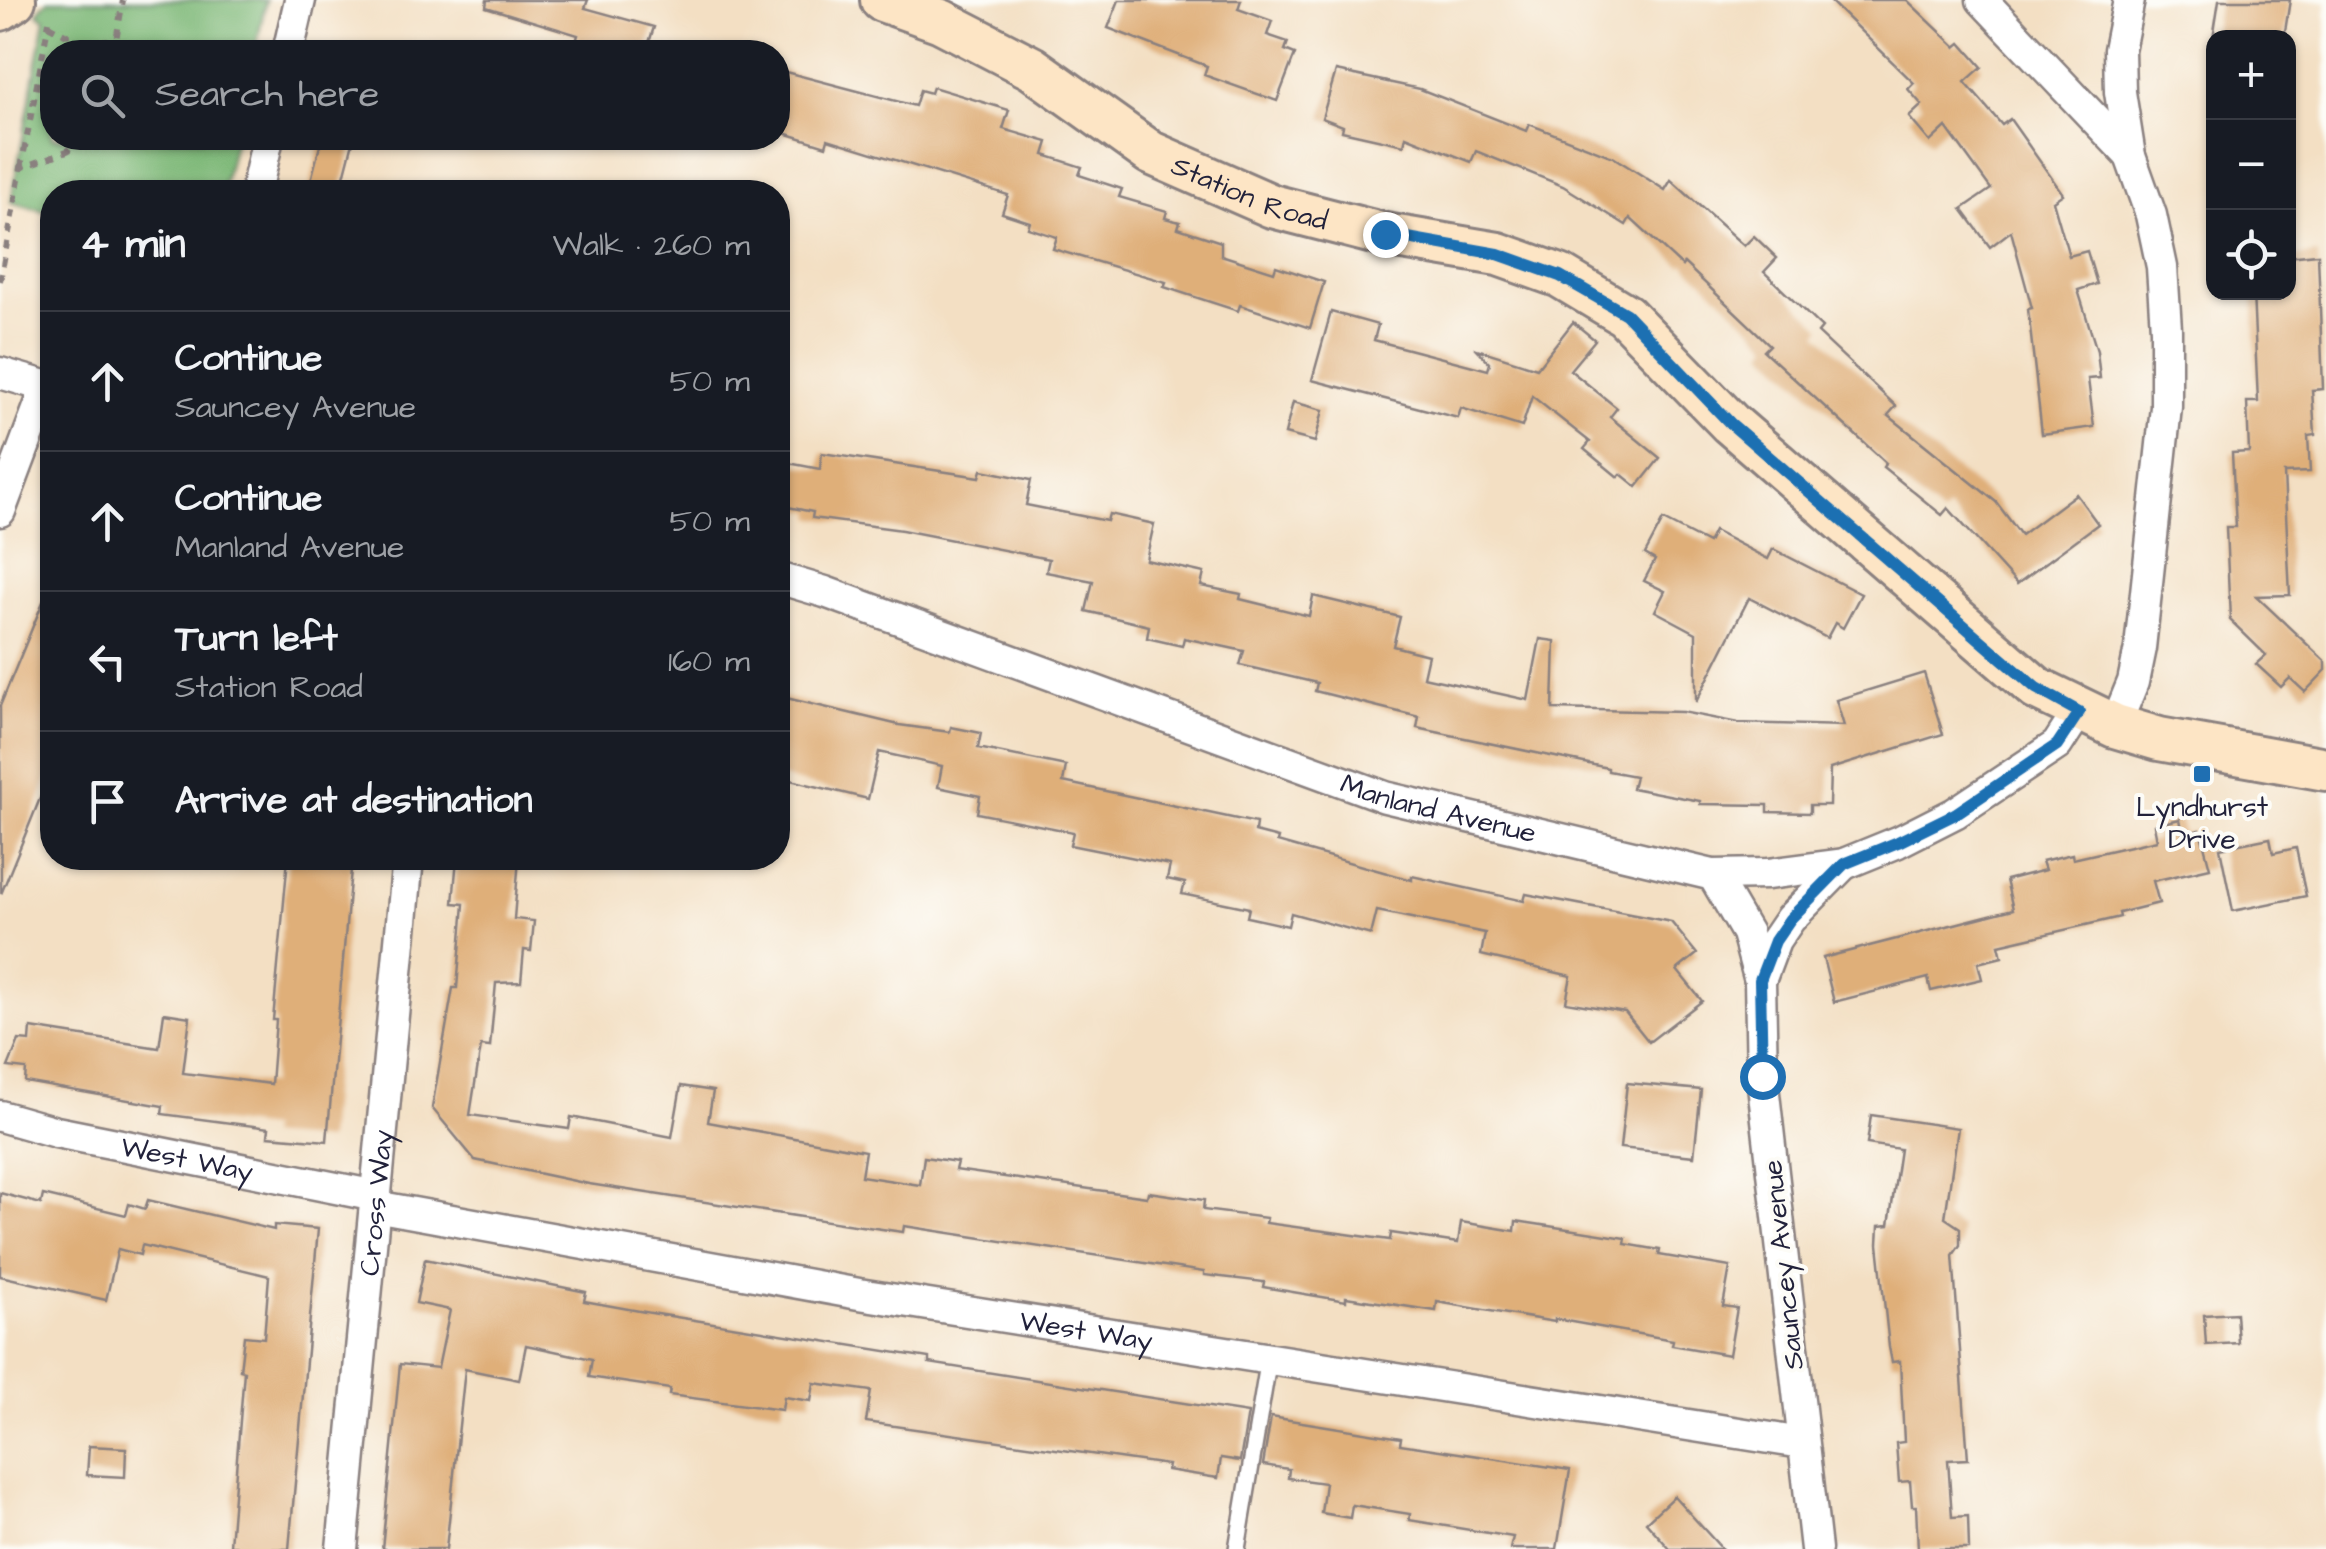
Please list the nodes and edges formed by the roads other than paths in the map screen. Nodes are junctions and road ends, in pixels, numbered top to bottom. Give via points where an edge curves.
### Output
1 (300, 0) edge
2 (882, 0) edge
3 (1982, 0) edge
4 (2129, 0) edge
5 (32, 6) edge
6 (0, 9) edge
7 (291, 40) edge
8 (265, 150) edge
9 (2130, 156) junction
10 (259, 180) edge
11 (0, 373) edge
12 (40, 384) edge
13 (40, 412) edge
14 (0, 511) edge
15 (790, 582) edge
16 (2097, 719) junction
17 (2326, 769) edge
18 (1844, 864) junction
19 (407, 870) edge
20 (1713, 875) junction
21 (1760, 980) junction
22 (0, 1116) edge
23 (375, 1201) junction
24 (1269, 1358) junction
25 (1802, 1443) junction
26 (342, 1549) edge
27 (1236, 1549) edge
28 (1816, 1549) edge

1 - 7 street
2 - 16 main road, Station Road via 1032,68 1151,153 1272,206 1498,254 1560,276 1626,314 1730,423 1888,562 2036,688
3 - 9 street
4 - 9 street via 2119,50
5 - 6 main road
8 - 10 street
9 - 16 street via 2162,268 2166,407 2133,682
11 - 12 street
13 - 14 street
15 - 20 street, Manland Avenue via 1385,797
16 - 17 main road, Station Road via 2159,739
16 - 18 street, Manland Avenue via 1955,814
18 - 20 street, Manland Avenue
18 - 21 street, Sauncey Avenue via 1790,919
19 - 23 street, Cross Way
20 - 21 street, Sauncey Avenue via 1748,933
21 - 25 street, Sauncey Avenue via 1762,1076
22 - 23 street, West Way
23 - 24 street, West Way via 859,1294
23 - 26 street, Cross Way
24 - 25 street, West Way
24 - 27 lane
25 - 28 street, Sauncey Avenue

